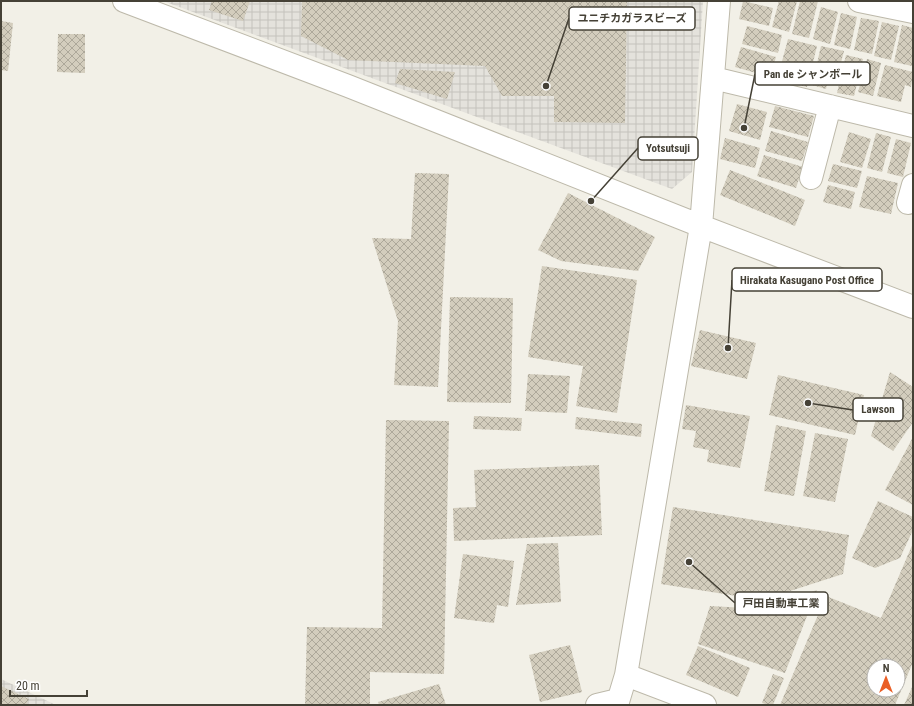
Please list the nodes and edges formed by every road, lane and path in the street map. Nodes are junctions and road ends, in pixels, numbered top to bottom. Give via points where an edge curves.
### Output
1 (124, 1) edge
2 (719, 1) edge
3 (858, 1) edge
4 (913, 12) edge
5 (713, 78) junction
6 (830, 106) junction
7 (913, 126) edge
8 (812, 178) dead end
9 (701, 226) junction
10 (913, 307) edge
11 (626, 675) junction
12 (618, 703) edge
13 (597, 705) edge
14 (705, 705) edge

1 - 9 street via 348,86
2 - 5 street
3 - 4 street
5 - 6 street
5 - 9 street
6 - 7 street
6 - 8 street
9 - 10 street
9 - 11 street
11 - 12 street
11 - 14 street
12 - 13 street

